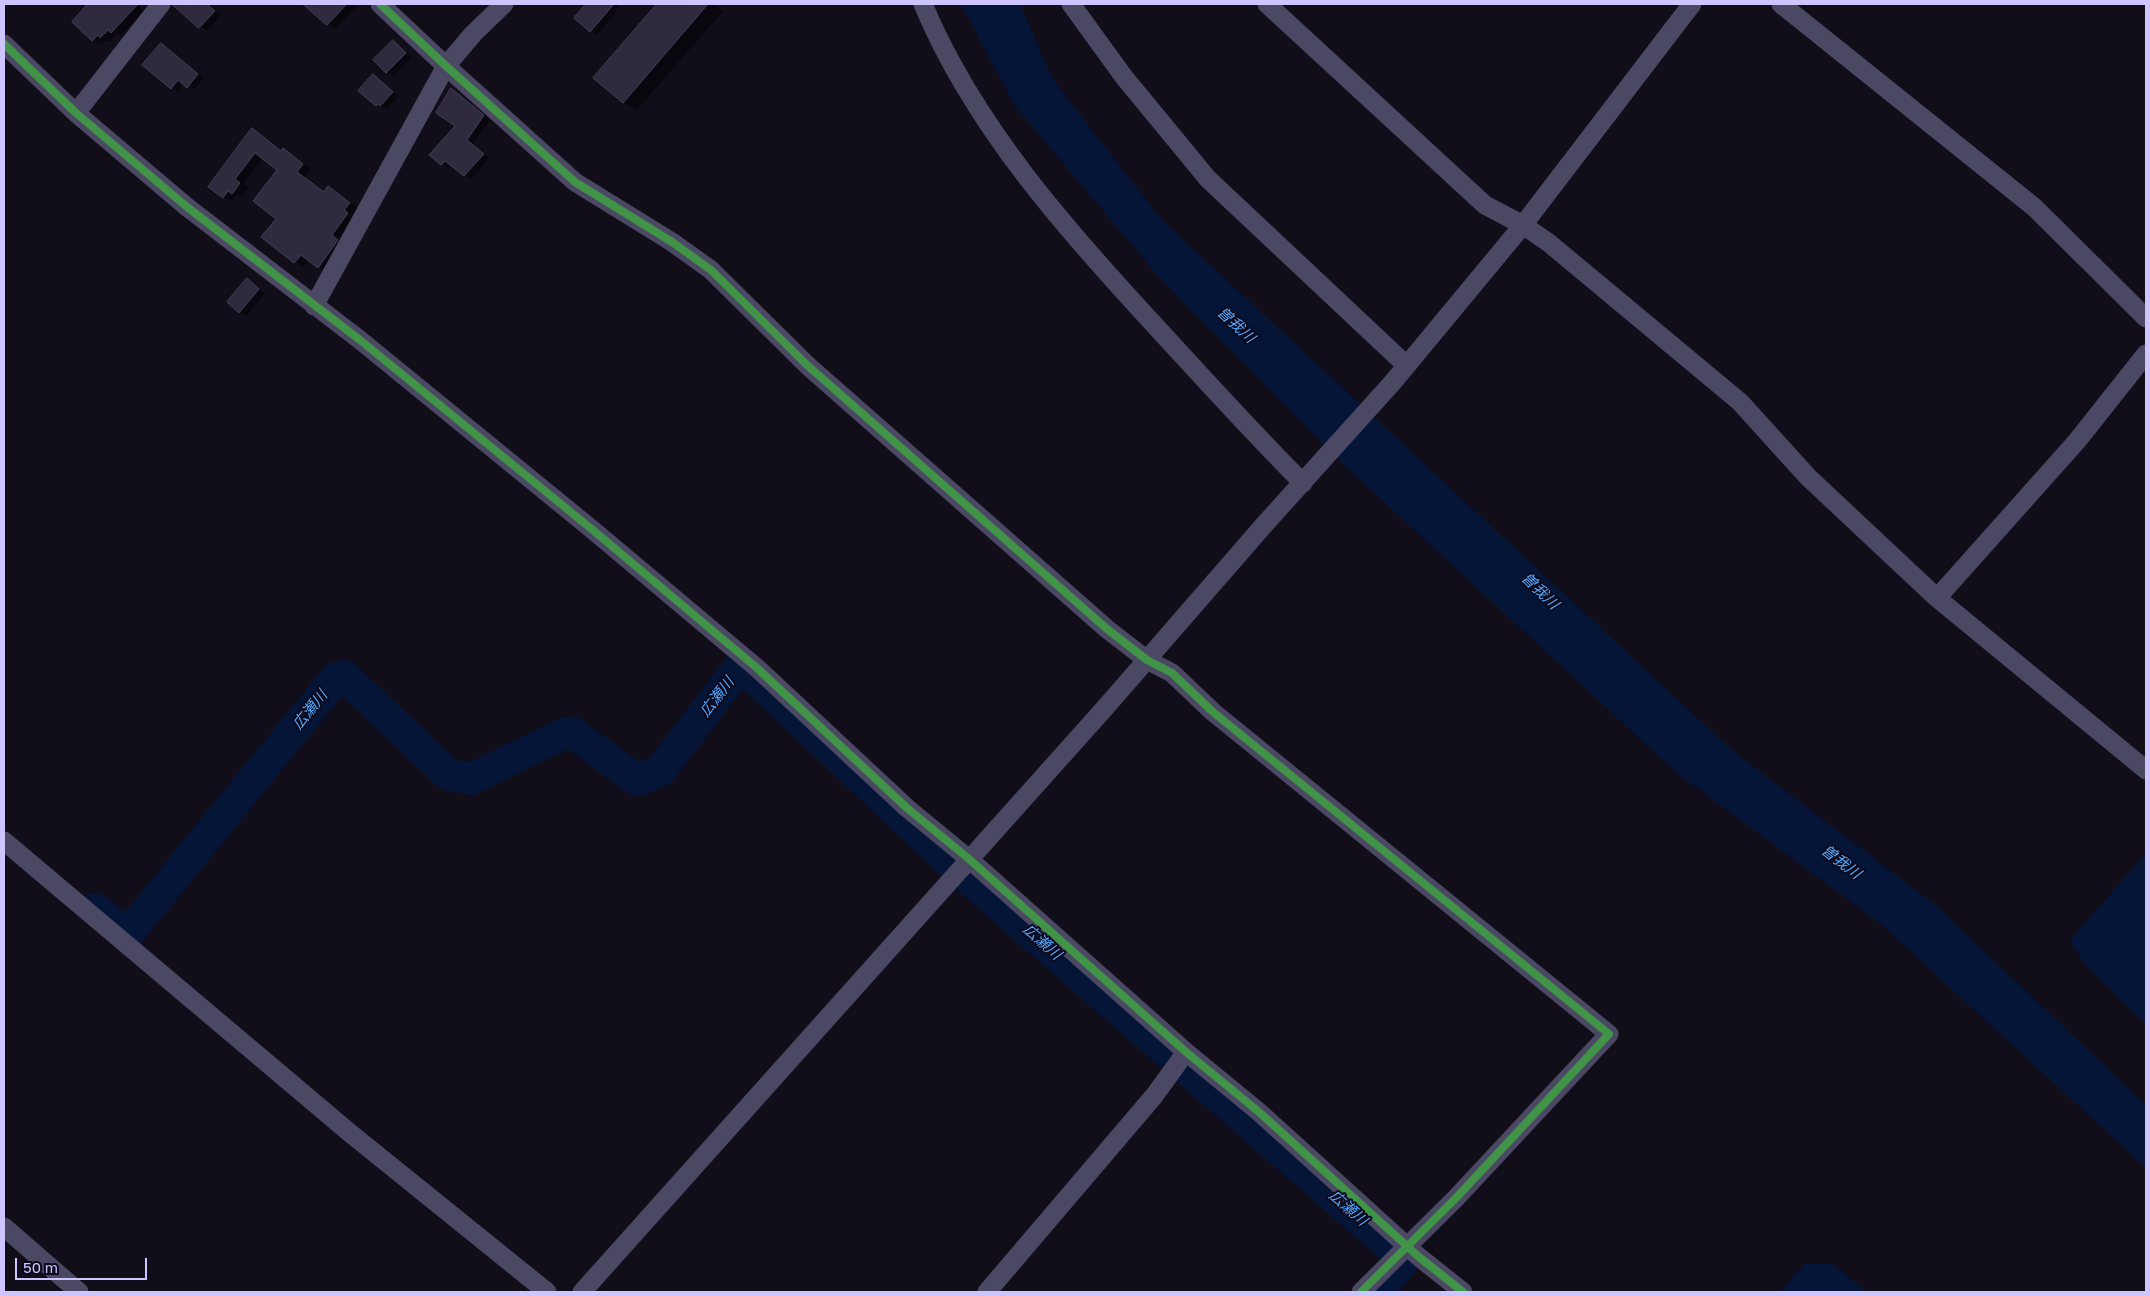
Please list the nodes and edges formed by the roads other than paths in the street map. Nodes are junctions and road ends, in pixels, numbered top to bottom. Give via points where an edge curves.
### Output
1 (161, 4) edge
2 (380, 4) edge
3 (504, 4) edge
4 (923, 4) edge
5 (1071, 4) edge
6 (1267, 4) edge
7 (1692, 4) edge
8 (1781, 4) edge
9 (4, 44) edge
10 (446, 66) junction
11 (76, 113) junction
12 (1523, 225) junction
13 (314, 306) junction
14 (2146, 318) edge
15 (2146, 354) edge
16 (1406, 365) junction
17 (1303, 484) junction
18 (1937, 598) junction
19 (1147, 660) junction
20 (2146, 770) edge
21 (4, 840) edge
22 (969, 859) junction
23 (1186, 1052) junction
24 (4, 1227) edge
25 (1407, 1245) junction
26 (79, 1292) edge
27 (546, 1292) edge
28 (582, 1292) edge
29 (987, 1292) edge
30 (1361, 1292) edge
31 (1463, 1292) edge

1 - 11 street
2 - 10 street
3 - 10 street
4 - 17 street via 968,93 1018,165 1110,278
5 - 16 street via 1124,77 1208,179
6 - 12 street via 1485,205
7 - 12 street
8 - 14 street via 2034,207
9 - 11 street
10 - 13 street
10 - 19 street via 574,182 711,270 806,365 1107,629
11 - 13 street via 187,207
12 - 16 street
12 - 18 street via 1740,402 1808,477
13 - 22 street via 579,519 756,668 908,808
15 - 18 street via 2077,440
16 - 17 street
17 - 19 street
18 - 20 street
19 - 22 street
19 - 25 street via 1172,673 1213,712 1609,1034 1456,1198
21 - 27 street via 350,1133
22 - 23 street
22 - 28 street
23 - 25 street via 1259,1112
23 - 29 street via 1154,1096
24 - 26 street
25 - 30 street
25 - 31 street

